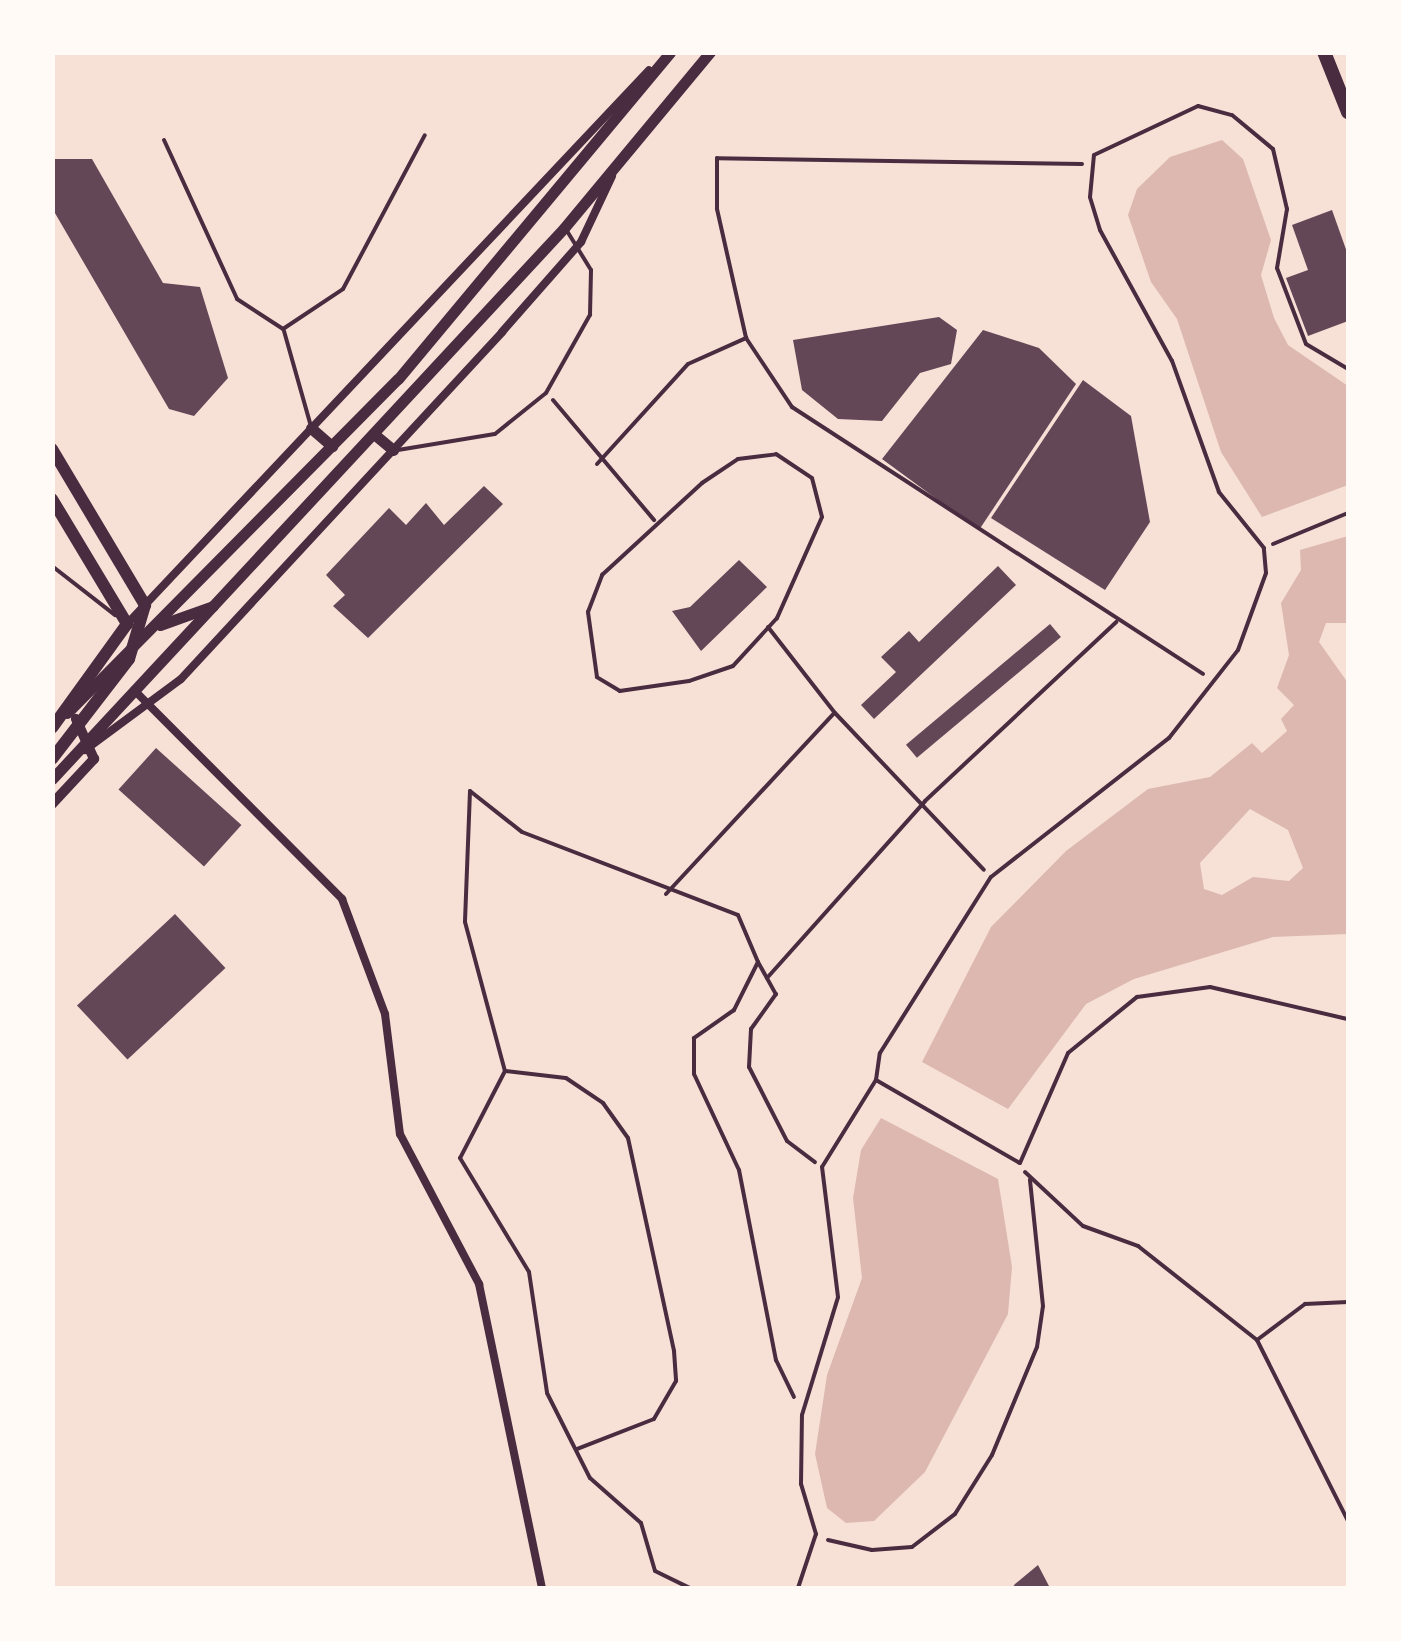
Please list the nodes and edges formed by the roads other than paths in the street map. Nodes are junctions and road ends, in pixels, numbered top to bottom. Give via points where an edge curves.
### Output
1 (668, 52) edge
2 (710, 52) edge
3 (1324, 52) edge
4 (1348, 112) edge
5 (425, 134) dead end
6 (164, 140) dead end
7 (614, 170) junction
8 (564, 228) junction
9 (578, 245) junction
10 (284, 329) junction
11 (1348, 370) edge
12 (311, 428) junction
13 (374, 434) junction
14 (332, 446) junction
15 (52, 449) edge
16 (393, 450) junction
17 (52, 499) edge
18 (52, 566) edge
19 (145, 604) junction
20 (218, 604) junction
21 (134, 627) junction
22 (156, 627) junction
23 (134, 647) junction
24 (134, 690) junction
25 (150, 707) junction
26 (65, 715) junction
27 (81, 723) junction
28 (52, 728) edge
29 (93, 741) junction
30 (52, 759) edge
31 (52, 779) edge
32 (52, 804) edge
33 (1348, 1019) edge
34 (876, 1080) junction
35 (542, 1588) edge
36 (798, 1588) edge

1 - 12 street
1 - 14 main road via 524,236
2 - 7 main road
3 - 4 highway
5 - 10 lane via 344,289
6 - 10 lane via 236,298
7 - 8 main road
7 - 9 street
8 - 9 lane
8 - 13 main road
9 - 16 street
9 - 16 lane via 591,270 590,316 546,393 495,434
10 - 12 lane
11 - 34 lane via 1306,344 1277,268 1287,209 1273,149 1232,115 1198,106 1108,148 1093,164 1100,230 1172,361 1218,492 1264,548 1266,572 1238,650 1169,738 990,877 880,1053
12 - 14 main road
12 - 19 street
13 - 16 main road
13 - 20 main road
14 - 22 main road
15 - 19 main road
16 - 25 street
17 - 21 main road
18 - 21 lane
19 - 21 main road
20 - 22 main road
20 - 24 main road
21 - 22 main road
21 - 23 main road
21 - 26 main road
22 - 23 main road
23 - 26 main road
23 - 27 main road
24 - 25 street
24 - 29 main road
25 - 29 street
25 - 35 street via 342,899 385,1014 400,1134 480,1284
26 - 27 street
26 - 28 main road
27 - 29 street
27 - 30 main road
29 - 31 main road
29 - 32 street via 89,769
33 - 34 lane via 1210,988 1137,997 1068,1053 1020,1164
34 - 36 lane via 822,1167 838,1297 802,1415 804,1513 816,1534

